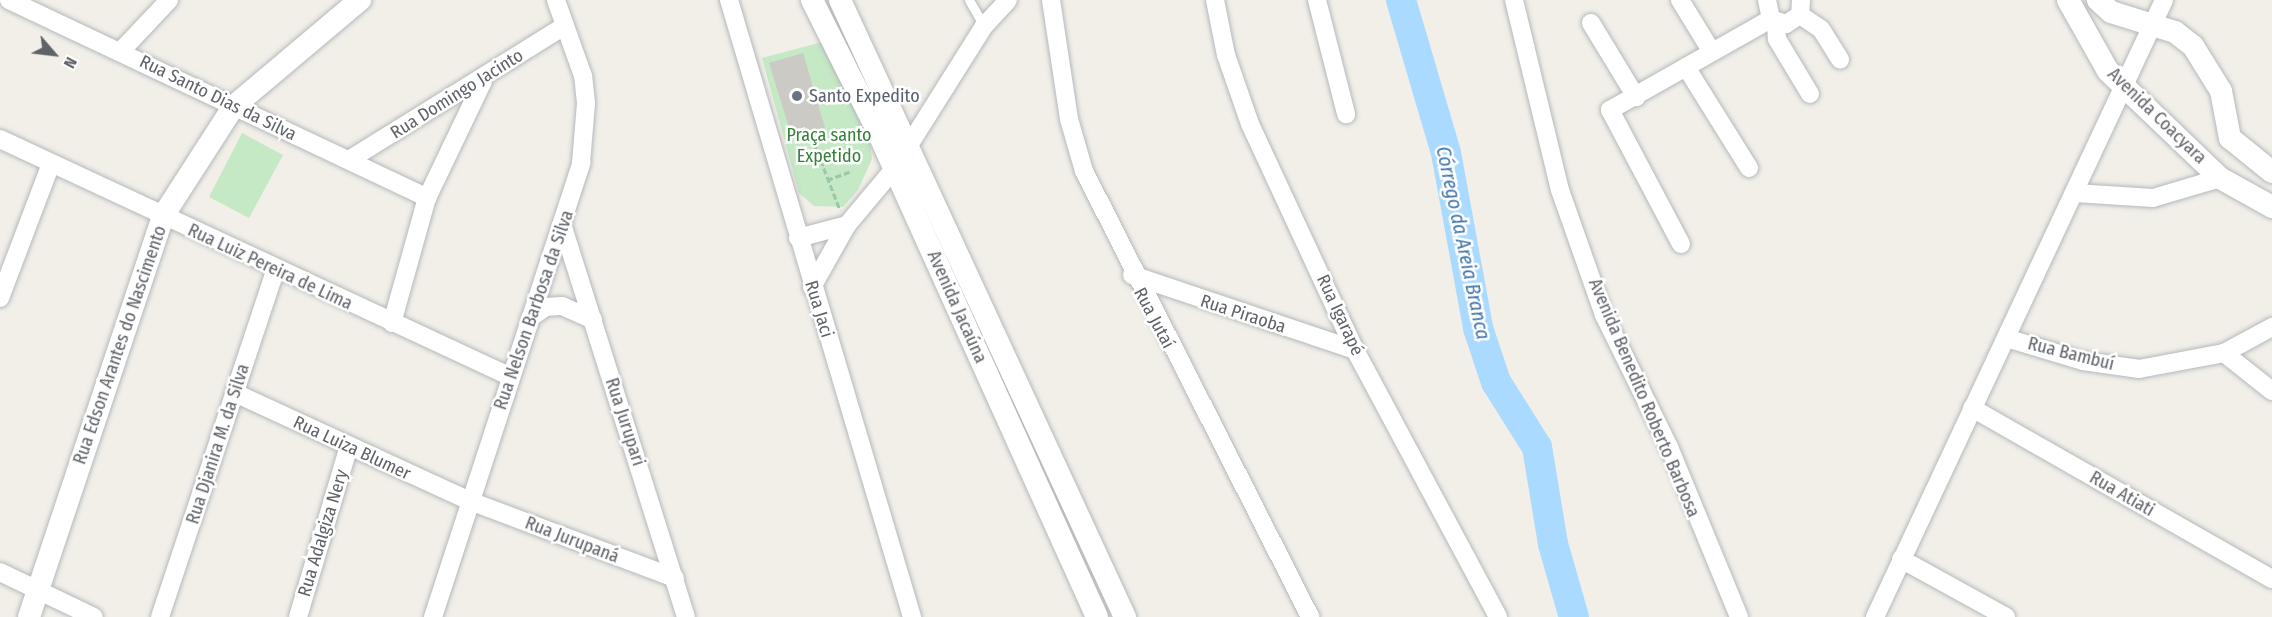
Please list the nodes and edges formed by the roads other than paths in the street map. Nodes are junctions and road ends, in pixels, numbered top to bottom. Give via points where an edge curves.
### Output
1 (9, 0) edge
2 (170, 0) edge
3 (360, 0) edge
4 (556, 0) edge
5 (729, 0) edge
6 (812, 0) edge
7 (840, 0) edge
8 (969, 0) edge
9 (1008, 0) edge
10 (1052, 0) edge
11 (1215, 0) edge
12 (1317, 0) edge
13 (1514, 0) edge
14 (1680, 0) edge
15 (1767, 0) edge
16 (2068, 0) edge
17 (2098, 0) edge
18 (2164, 0) edge
19 (1800, 8) edge
20 (1773, 21) junction
21 (2154, 22) junction
22 (1592, 23) dead end
23 (564, 26) junction
24 (984, 27) junction
25 (121, 51) junction
26 (1712, 52) junction
27 (1840, 60) dead end
28 (1686, 66) junction
29 (483, 81) junction
30 (2125, 87) junction
31 (1810, 94) dead end
32 (1636, 97) junction
33 (234, 106) junction
34 (1346, 114) dead end
35 (0, 139) edge
36 (909, 141) junction
37 (349, 160) junction
38 (51, 164) junction
39 (1749, 168) dead end
40 (894, 169) junction
41 (2272, 172) edge
42 (2220, 178) junction
43 (2075, 193) junction
44 (427, 198) junction
45 (2272, 207) edge
46 (163, 216) junction
47 (847, 225) junction
48 (564, 227) junction
49 (798, 238) junction
50 (1681, 244) dead end
51 (275, 272) junction
52 (1132, 275) junction
53 (2, 287) edge
54 (812, 287) junction
55 (530, 318) junction
56 (593, 320) junction
57 (392, 323) junction
58 (2272, 327) edge
59 (2006, 338) junction
60 (1354, 350) junction
61 (2224, 353) junction
62 (509, 376) junction
63 (2272, 391) edge
64 (235, 393) junction
65 (1972, 408) junction
66 (348, 449) junction
67 (470, 501) junction
68 (1901, 559) junction
69 (0, 572) edge
70 (675, 578) junction
71 (2272, 579) edge
72 (37, 591) junction
73 (29, 617) edge
74 (94, 617) edge
75 (160, 617) edge
76 (298, 617) edge
77 (434, 617) edge
78 (686, 617) edge
79 (912, 617) edge
80 (1097, 617) edge
81 (1125, 617) edge
82 (1310, 617) edge
83 (1498, 617) edge
84 (1739, 617) edge
85 (1875, 617) edge
86 (2006, 617) edge

1 - 25 street, Rua Santo Dias da Silva
2 - 25 street
3 - 33 street, Rua Edson Arantes do Nascimento
4 - 23 street, Rua Nelson Barbosa da Silva
5 - 49 street, Rua Jaci
6 - 40 street, Avenida Jacaúna
7 - 36 street, Avenida Jacaúna
8 - 24 lane
9 - 24 street
10 - 52 street, Rua Jutaí via 1069,119 1084,171
11 - 60 street, Rua Igarapé via 1226,55 1250,124
12 - 34 street
13 - 84 street, Avenida Benedito Roberto Barbosa via 1560,190 1604,315 1660,428
14 - 26 street
15 - 20 street
16 - 30 street, Avenida Coacyara via 2108,71
17 - 21 street, Avenida Coacyara via 2111,12
18 - 21 street
19 - 20 street via 1786,24
19 - 27 street via 1821,29
20 - 26 street
20 - 31 street via 1777,39
21 - 30 street
21 - 41 street, Avenida Coacyara via 2175,32 2208,64 2221,91 2230,138
22 - 32 street
23 - 29 street, Rua Domingo Jacinto
23 - 48 street, Rua Nelson Barbosa da Silva via 586,103 582,163
24 - 36 street
25 - 33 street, Rua Santo Dias da Silva
26 - 28 street
28 - 32 street
28 - 39 street
29 - 37 street, Rua Domingo Jacinto
29 - 44 street
30 - 42 street, Avenida Coacyara
30 - 43 street
32 - 50 street via 1610,110
33 - 37 street, Rua Santo Dias da Silva
33 - 46 street, Rua Edson Arantes do Nascimento
35 - 38 street, Rua Luiz Pereira de Lima
36 - 40 street
36 - 81 street, Avenida Jacaúna
37 - 44 street, Rua Santo Dias da Silva
38 - 46 street, Rua Luiz Pereira de Lima
38 - 53 street
40 - 47 street
40 - 80 street, Avenida Jacaúna
42 - 43 street via 2153,198
42 - 45 street, Avenida Coacyara
43 - 59 street
44 - 57 street
46 - 51 street, Rua Luiz Pereira de Lima
46 - 72 street, Rua Edson Arantes do Nascimento
47 - 49 street
47 - 54 street
48 - 55 street, Rua Nelson Barbosa da Silva
48 - 56 street, Rua Jurupari
49 - 54 street, Rua Jaci
51 - 57 street, Rua Luiz Pereira de Lima
51 - 64 street, Rua Djanira M. da Silva
52 - 60 street, Rua Piraoba
52 - 82 street, Rua Jutaí
54 - 79 street, Rua Jaci
55 - 56 street via 546,308 562,306
55 - 62 street, Rua Nelson Barbosa da Silva
56 - 70 street, Rua Jurupari
57 - 62 street, Rua Luiz Pereira de Lima
58 - 61 street, Rua Bambuí
59 - 61 street, Rua Bambuí via 2083,361 2139,369
59 - 65 street
60 - 83 street, Rua Igarapé
61 - 63 street
62 - 67 street, Rua Nelson Barbosa da Silva
64 - 66 street, Rua Luiza Blumer
64 - 75 street, Rua Djanira M. da Silva
65 - 68 street
65 - 71 street, Rua Atiati
66 - 67 street, Rua Luiza Blumer
66 - 76 street, Rua Adalgiza Nery
67 - 70 street, Rua Jurupaná
67 - 77 street, Rua Nelson Barbosa da Silva
68 - 85 street
68 - 86 street
69 - 72 street
70 - 78 street, Rua Jurupari
72 - 73 street, Rua Edson Arantes do Nascimento
72 - 74 street

